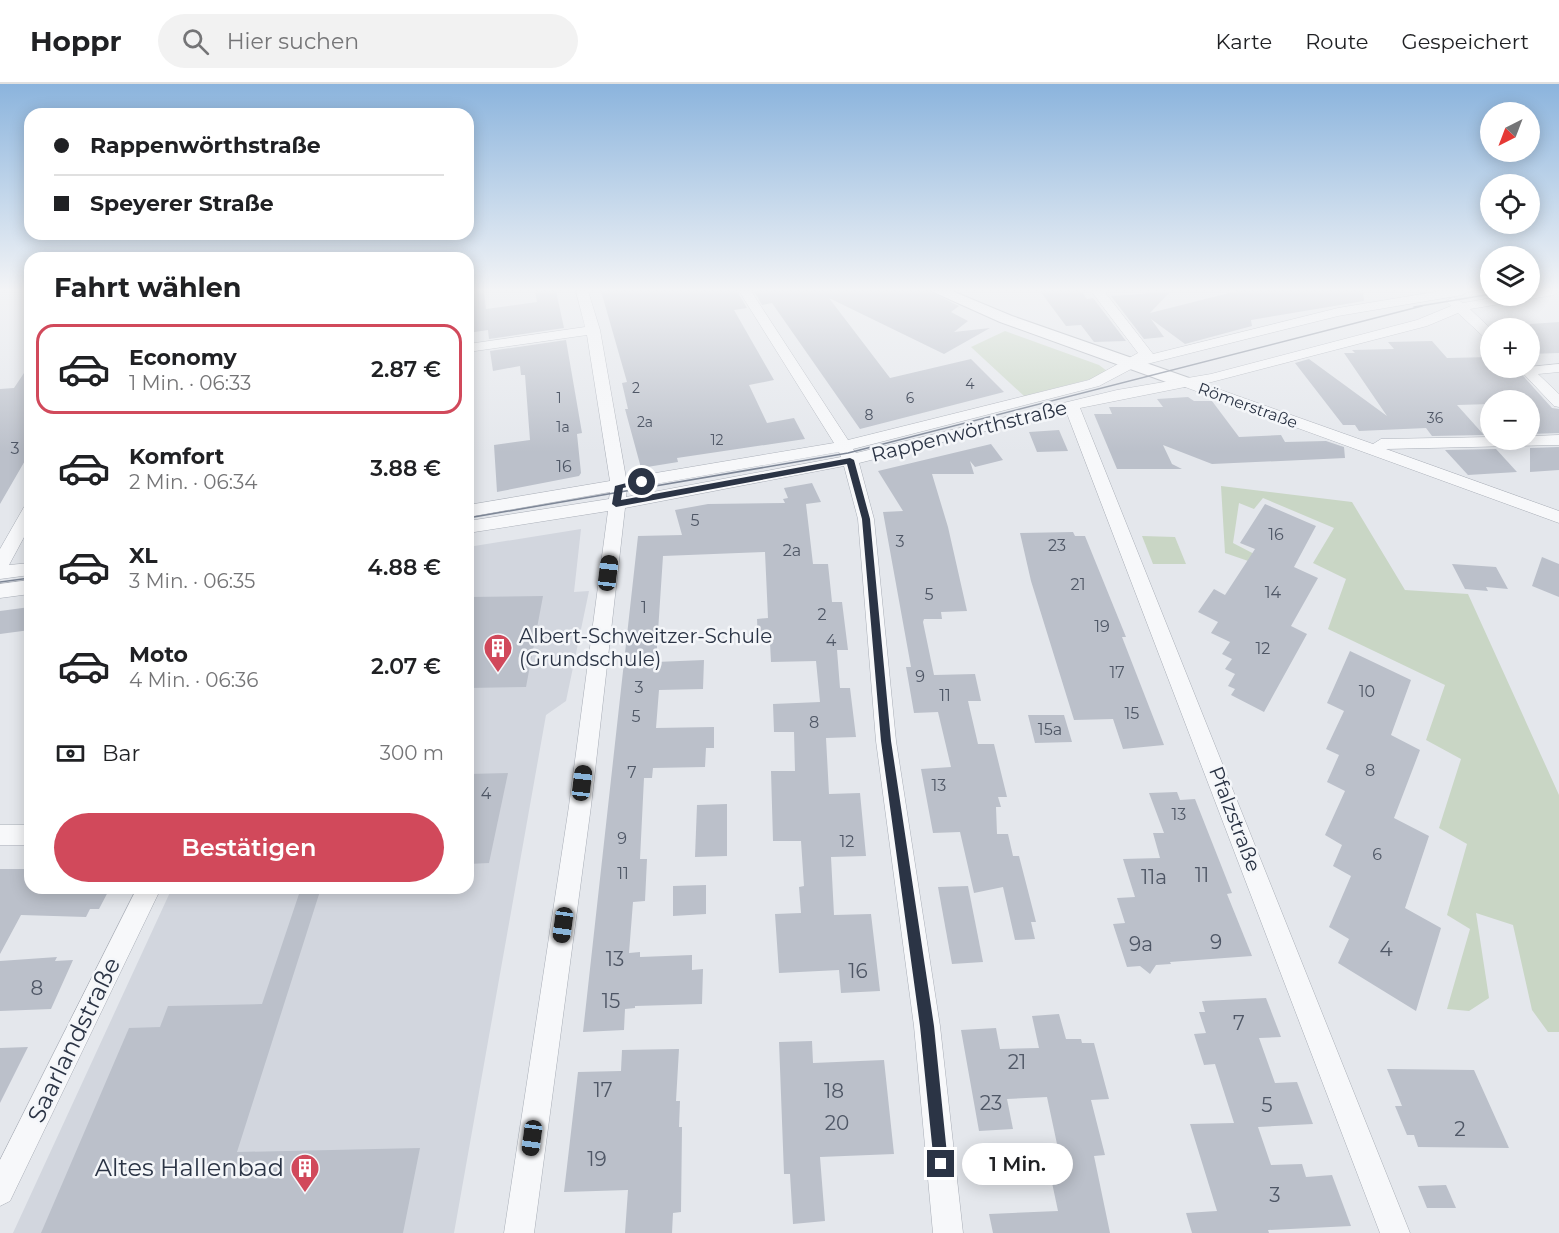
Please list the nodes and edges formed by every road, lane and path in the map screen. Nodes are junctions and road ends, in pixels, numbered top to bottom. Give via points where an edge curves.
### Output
1 (491, 345) edge
2 (595, 345) edge
3 (779, 345) edge
4 (1078, 345) edge
5 (1139, 345) edge
6 (1207, 345) edge
7 (1336, 345) edge
8 (474, 347) edge
9 (1132, 364) junction
10 (1559, 368) edge
11 (1540, 369) edge
12 (1535, 378) edge
13 (1186, 382) junction
14 (1559, 403) edge
15 (1072, 406) junction
16 (1559, 440) edge
17 (1377, 451) junction
18 (848, 453) junction
19 (618, 495) junction
20 (474, 510) edge
21 (1559, 517) edge
22 (24, 522) edge
23 (474, 526) edge
24 (0, 564) edge
25 (24, 570) edge
26 (0, 572) edge
27 (24, 588) edge
28 (0, 591) edge
29 (0, 835) edge
30 (24, 835) edge
31 (146, 894) edge
32 (0, 1191) edge
33 (519, 1233) edge
34 (948, 1233) edge
35 (1395, 1233) edge

1 - 8 street
2 - 19 street
3 - 18 street
4 - 9 street, Römerstraße
5 - 9 street via 1146,354
6 - 9 street, Rappenwörthstraße
7 - 13 street, Rappenwörthstraße
9 - 13 street, Römerstraße
9 - 18 street, Rappenwörthstraße via 1094,383
10 - 11 street
12 - 14 street
13 - 15 street, Rappenwörthstraße
13 - 17 street, Römerstraße
15 - 18 street, Rappenwörthstraße
15 - 35 street, Pfalzstraße
16 - 17 street via 1381,444
17 - 21 street, Römerstraße
18 - 19 street, Rappenwörthstraße
18 - 34 street via 866,519 887,751 927,1026
19 - 20 street, Rappenwörthstraße
19 - 23 street, Rappenwörthstraße
19 - 33 street via 580,806
22 - 24 street
25 - 26 street
27 - 28 street
29 - 30 street
31 - 32 street, Saarlandstraße

